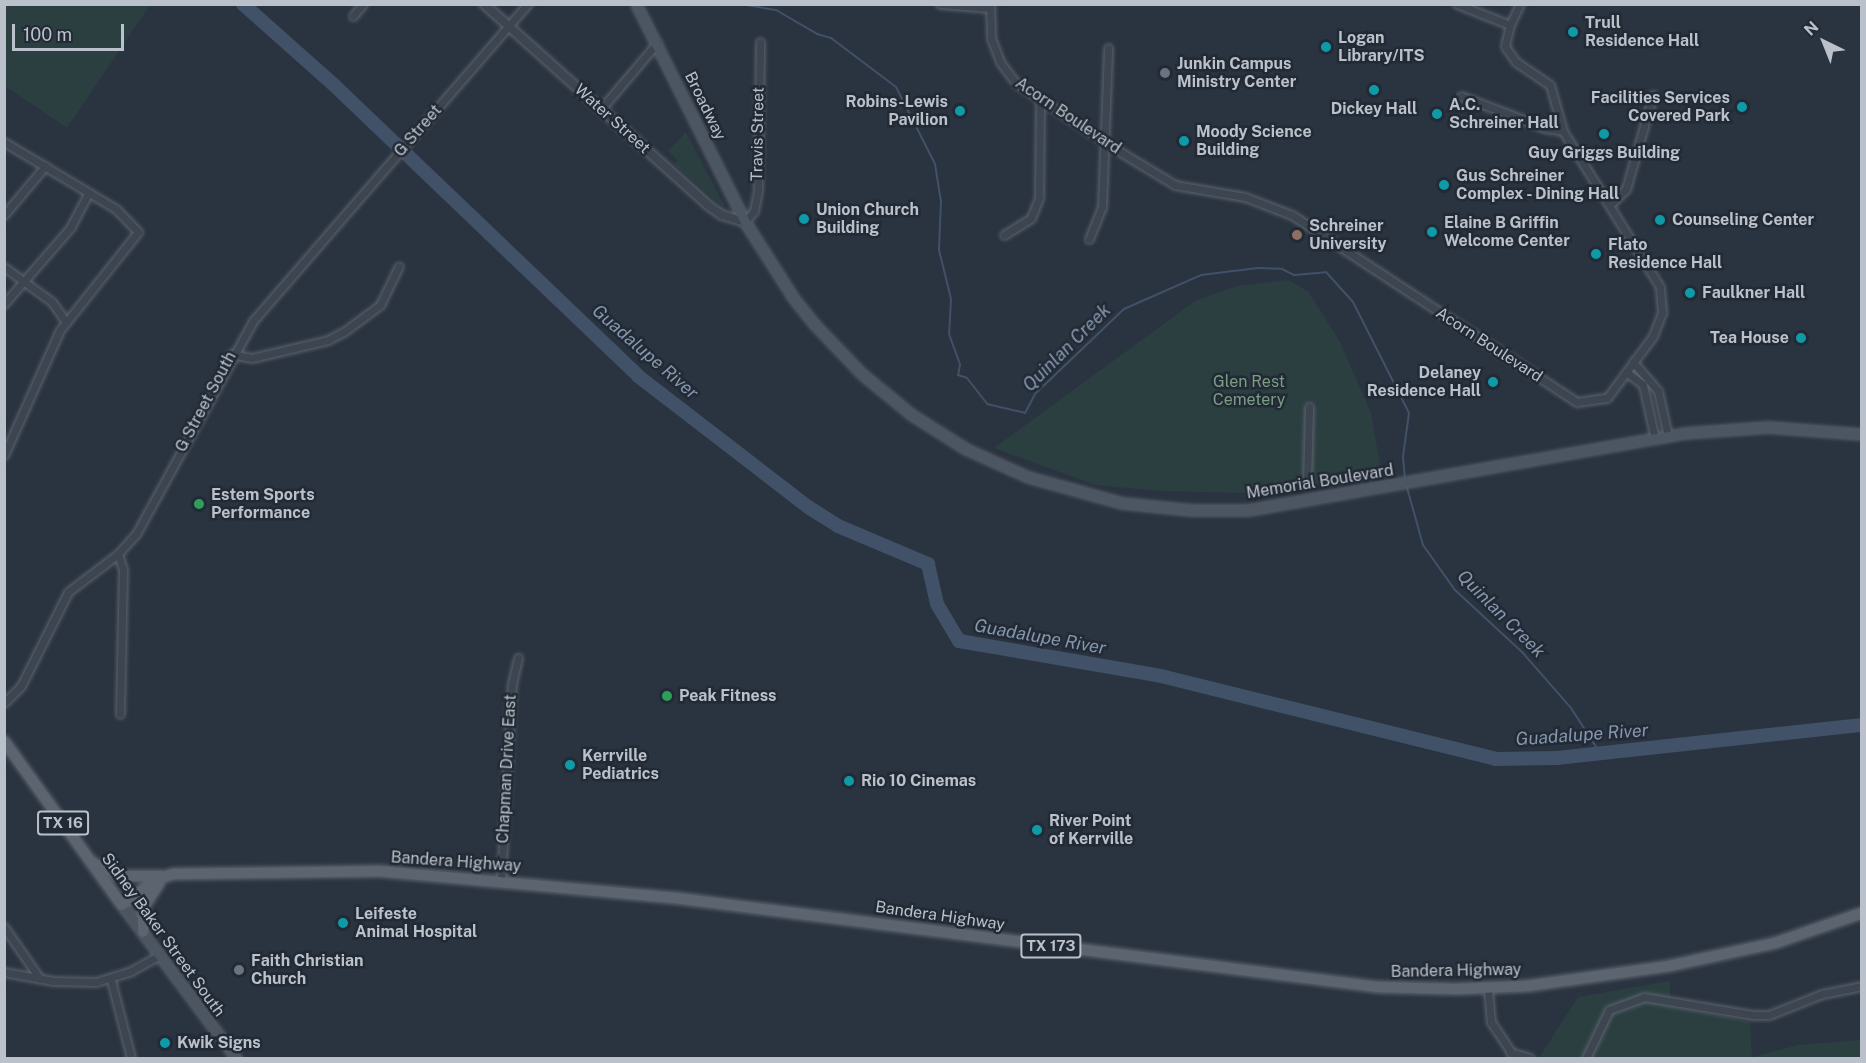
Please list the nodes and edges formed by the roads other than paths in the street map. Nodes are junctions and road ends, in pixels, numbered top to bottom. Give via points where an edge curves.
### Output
1 (363, 4) edge
2 (484, 4) edge
3 (528, 4) edge
4 (636, 4) edge
5 (940, 4) edge
6 (1457, 4) edge
7 (1520, 4) edge
8 (990, 6) edge
9 (352, 16) dead end
10 (1510, 25) junction
11 (509, 26) junction
12 (760, 42) dead end
13 (657, 43) junction
14 (1108, 48) dead end
15 (1653, 95) dead end
16 (1461, 96) dead end
17 (1040, 101) junction
18 (601, 109) junction
19 (1563, 131) junction
20 (4, 142) edge
21 (1105, 142) junction
22 (45, 166) junction
23 (89, 193) junction
24 (1610, 205) junction
25 (4, 215) edge
26 (745, 222) junction
27 (1004, 235) dead end
28 (1089, 239) dead end
29 (307, 258) joint
30 (399, 266) dead end
31 (4, 267) edge
32 (23, 280) junction
33 (4, 304) edge
34 (66, 322) junction
35 (231, 354) junction
36 (1633, 362) junction
37 (1626, 372) junction
38 (1309, 407) dead end
39 (1862, 434) edge
40 (1668, 436) junction
41 (1654, 439) junction
42 (4, 455) edge
43 (1307, 483) dead end
44 (118, 554) junction
45 (518, 658) dead end
46 (4, 704) edge
47 (120, 714) dead end
48 (4, 741) edge
49 (90, 861) junction
50 (165, 876) junction
51 (501, 880) junction
52 (122, 905) junction
53 (1862, 913) edge
54 (4, 927) edge
55 (143, 933) junction
56 (160, 955) junction
57 (4, 972) edge
58 (40, 979) junction
59 (111, 980) junction
60 (1862, 986) edge
61 (1488, 988) junction
62 (1515, 1056) edge
63 (1529, 1058) edge
64 (130, 1059) edge
65 (236, 1059) edge
66 (1586, 1059) edge

1 - 9 street
2 - 11 street, Water Street
3 - 11 street, G Street
4 - 13 main road, Broadway
5 - 8 street
6 - 10 street
7 - 10 street
8 - 17 street, Acorn Boulevard via 991,38 1000,62 1016,83
10 - 19 street, Acorn Boulevard via 1505,46 1516,62 1550,85
11 - 18 street, Water Street
11 - 29 street, G Street
12 - 26 street, Travis Street via 758,190 754,211
13 - 18 street
13 - 26 main road, Broadway
14 - 21 street
15 - 24 street via 1626,189
16 - 19 street via 1545,128
17 - 21 street, Acorn Boulevard
17 - 27 street via 1039,198 1031,218
18 - 26 street, Water Street via 709,206 729,219
19 - 24 street, Acorn Boulevard
20 - 22 street
21 - 28 street via 1102,207
21 - 37 street, Acorn Boulevard via 1174,185 1245,197 1292,215 1577,402 1607,398
22 - 23 street
22 - 25 street
23 - 32 street via 70,228
23 - 34 street via 129,219 138,230 135,240
24 - 36 street, Acorn Boulevard via 1660,287 1662,312 1653,336
26 - 41 main road, Memorial Boulevard via 794,299 846,359 921,421 1002,467 1104,500 1191,510 1248,510
29 - 35 street, G Street South via 253,321
30 - 35 street via 380,305 345,331 327,340 252,358
31 - 32 street
32 - 33 street
32 - 34 street via 52,302
34 - 42 street
35 - 44 street, G Street South via 136,534
36 - 37 street, Acorn Boulevard
36 - 40 street via 1658,391
37 - 41 street via 1643,385
38 - 43 street
39 - 40 main road, Memorial Boulevard via 1768,427
40 - 41 main road, Memorial Boulevard
44 - 46 street, G Street South via 68,592 21,686
44 - 47 street via 123,569
45 - 51 street, Chapman Drive East via 512,684
48 - 49 main road, Sidney Baker Street South / TX 16
49 - 50 main road via 120,876
49 - 52 main road, Sidney Baker Street South / TX 16
50 - 51 main road, Bandera Highway / TX 173 via 233,870 378,871
50 - 52 main road, Bandera Highway / TX 173
50 - 55 main road via 143,908
51 - 61 main road, Bandera Highway / TX 173 via 856,920 1378,987
52 - 55 main road, Sidney Baker Street South / TX 16
53 - 61 main road, Bandera Highway / TX 173 via 1775,943 1718,956 1570,981
54 - 58 street
55 - 56 main road, Sidney Baker Street South / TX 16
56 - 59 street
56 - 65 main road, Sidney Baker Street South / TX 16
57 - 58 street
58 - 59 street via 75,983
59 - 64 street
60 - 66 street via 1822,994 1769,1014 1753,1015 1644,997 1609,1010
61 - 62 street via 1491,1022
62 - 63 street

